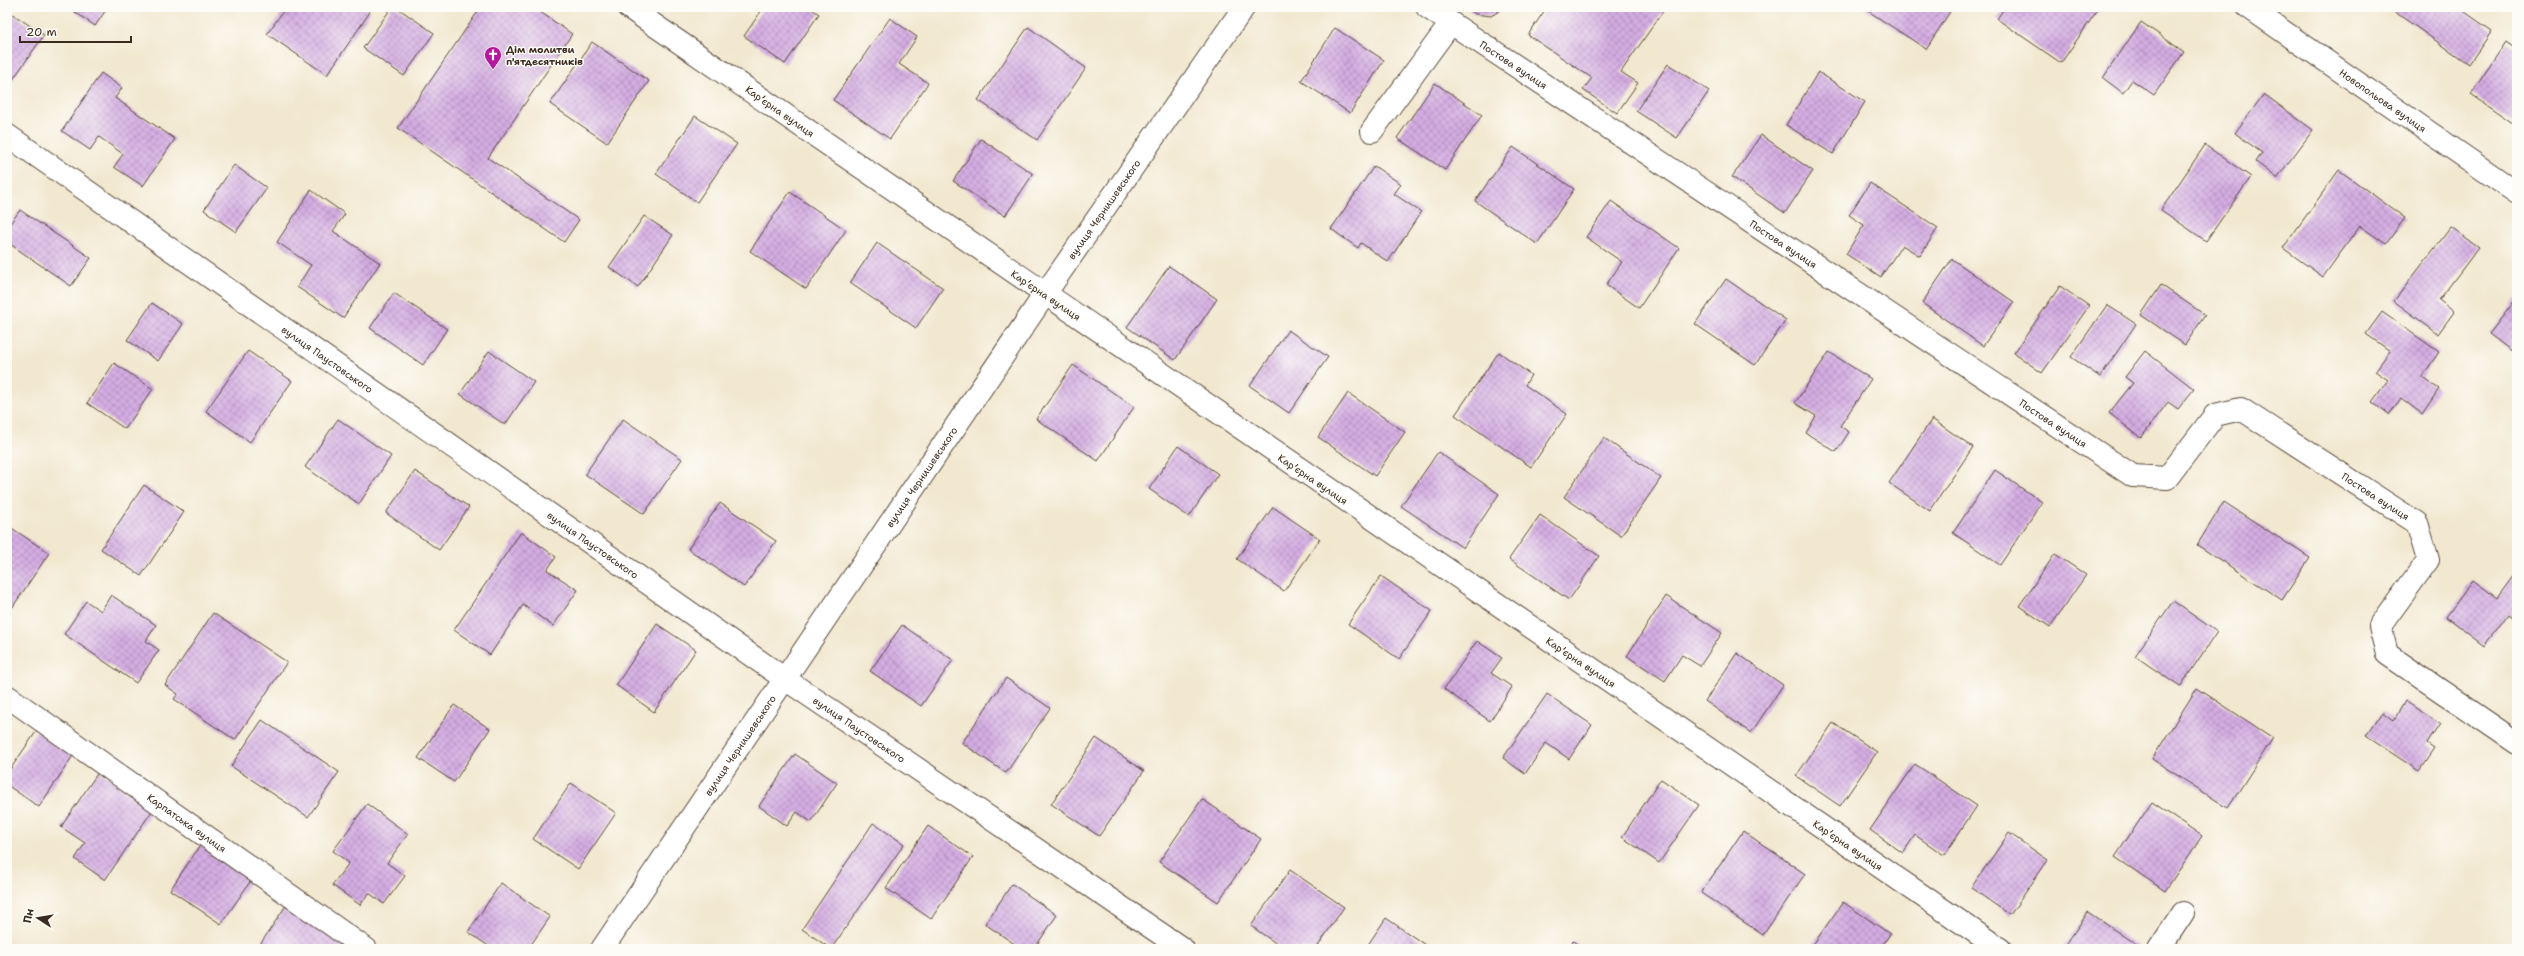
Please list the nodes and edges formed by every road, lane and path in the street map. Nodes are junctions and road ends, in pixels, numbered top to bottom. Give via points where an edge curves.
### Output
1 (628, 7) edge
2 (1244, 7) edge
3 (1427, 7) edge
4 (2248, 7) edge
5 (1452, 23) junction
6 (1372, 132) dead end
7 (7, 135) edge
8 (2517, 193) edge
9 (1045, 294) junction
10 (785, 679) junction
11 (7, 696) edge
12 (2517, 743) edge
13 (2183, 913) dead end
14 (366, 949) edge
15 (602, 949) edge
16 (1183, 949) edge
17 (2000, 949) edge
18 (2159, 949) edge

1 - 9 street, Карʼєрна вулиця
2 - 9 street, вулиця Чернишевського
3 - 5 street, Постова вулиця
4 - 8 street, Новопольова вулиця
5 - 6 street
5 - 12 street, Постова вулиця via 2132,476 2167,478 2215,415 2241,409 2417,523 2428,560 2380,626 2387,654
7 - 10 street, вулиця Паустовського
9 - 10 street, вулиця Чернишевського
9 - 17 street, Карʼєрна вулиця
10 - 15 street, вулиця Чернишевського
10 - 16 street, вулиця Паустовського
11 - 14 street, Карпатська вулиця
13 - 18 street

